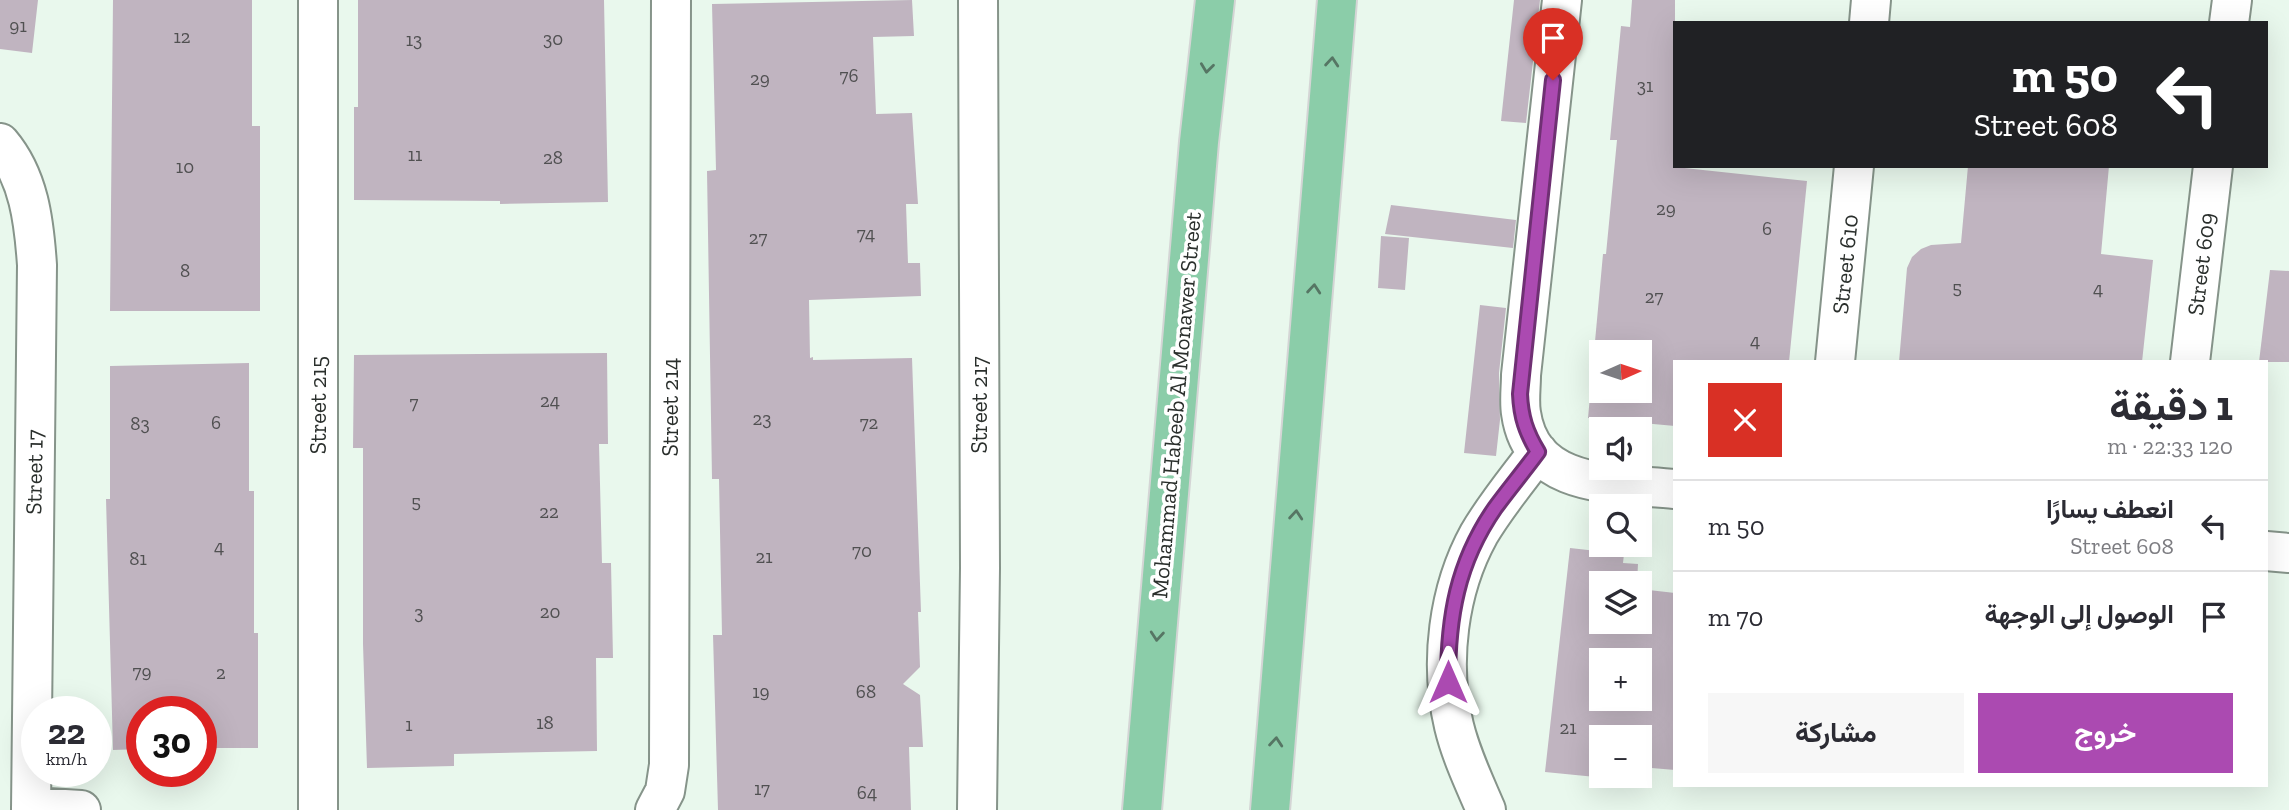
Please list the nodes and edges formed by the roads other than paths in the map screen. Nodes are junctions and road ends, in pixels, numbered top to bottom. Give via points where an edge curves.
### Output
1 (318, 0) edge
2 (671, 0) edge
3 (978, 0) edge
4 (1215, 0) edge
5 (1337, 0) edge
6 (1562, 0) edge
7 (1871, 0) edge
8 (2232, 0) edge
9 (1869, 21) edge
10 (2229, 21) edge
11 (0, 143) edge
12 (1854, 168) edge
13 (2213, 168) edge
14 (1835, 360) edge
15 (2190, 360) edge
16 (1538, 452) junction
17 (1673, 489) edge
18 (2268, 551) edge
19 (2289, 554) edge
20 (31, 808) edge
21 (81, 810) edge
22 (318, 810) edge
23 (654, 810) edge
24 (977, 810) edge
25 (1142, 810) edge
26 (1270, 810) edge
27 (1486, 810) edge

1 - 22 street, Street 215
2 - 23 street, Street 214 via 669,765 665,791
3 - 24 street, Street 217
4 -> 25 main road, Mohammad Habeeb Al Monawer Street
26 -> 5 main road
6 - 16 street via 1521,384 1521,413
7 - 9 street
8 - 10 street
11 - 20 street, Street 17 via 21,177 30,205 37,265
12 - 14 street, Street 610
13 - 15 street, Street 609
16 - 17 street via 1558,470 1580,479
16 - 27 street via 1478,536 1455,597 1448,639 1454,724
18 - 19 street
20 - 21 street

